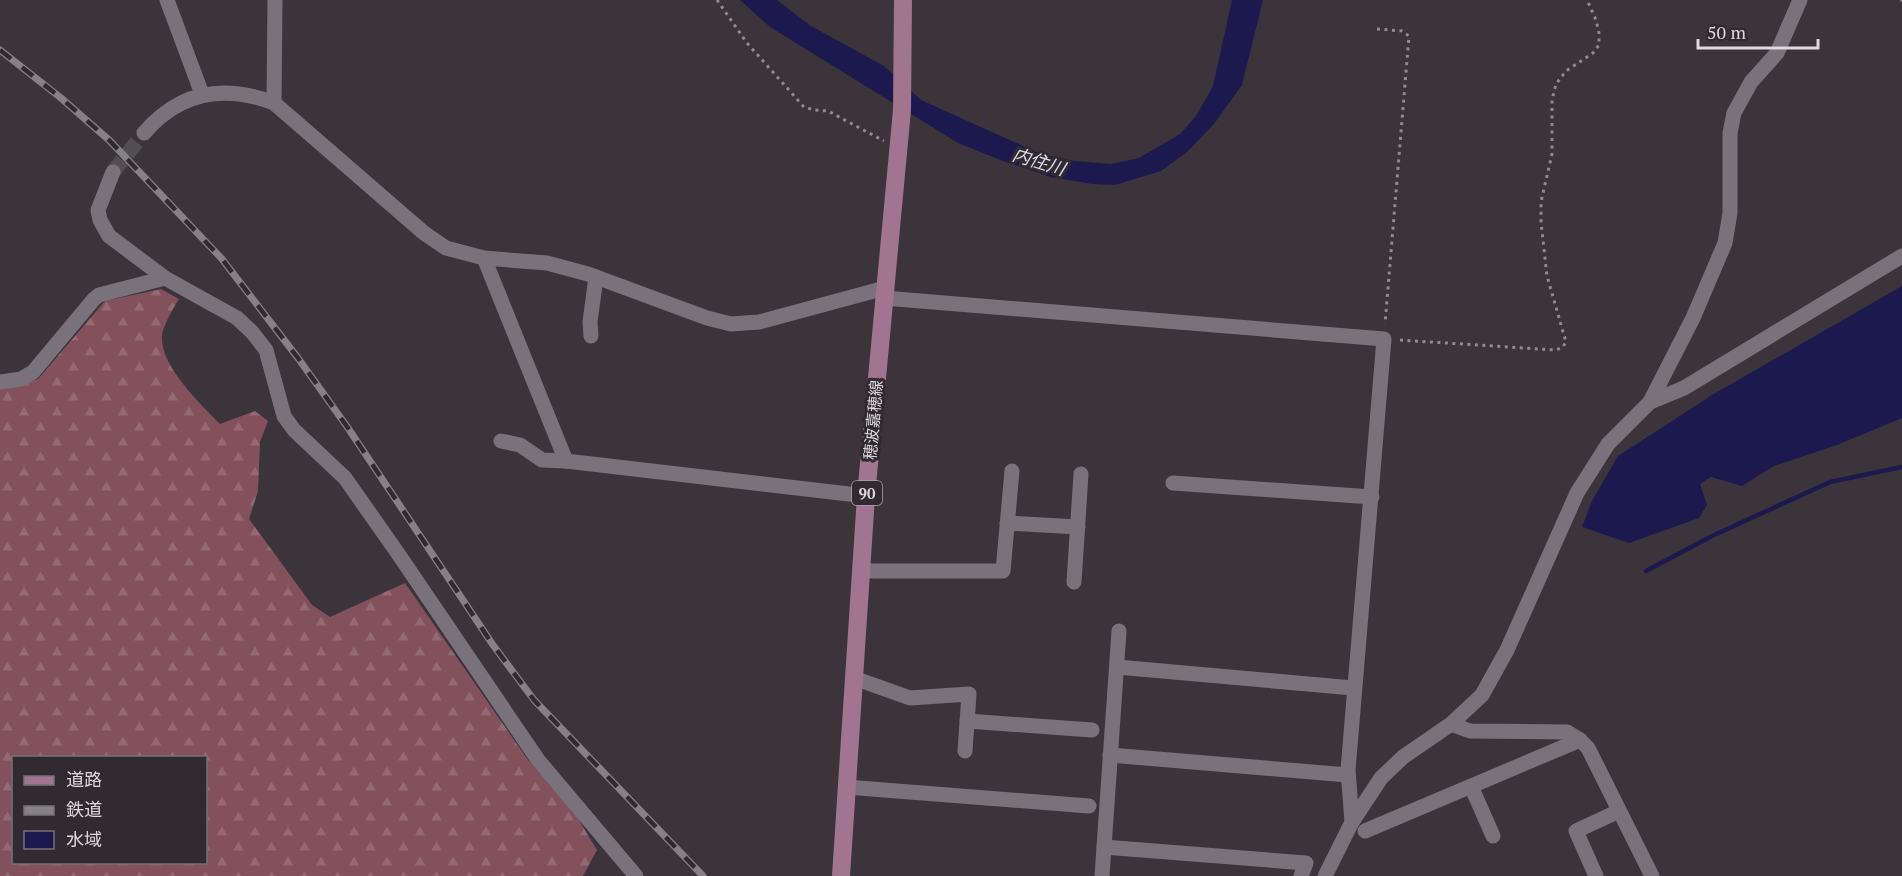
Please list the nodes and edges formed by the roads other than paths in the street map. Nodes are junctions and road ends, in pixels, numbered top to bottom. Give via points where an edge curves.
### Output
1 (167, 0) edge
2 (275, 0) edge
3 (903, 0) edge
4 (1800, 0) edge
5 (202, 94) junction
6 (274, 104) junction
7 (144, 133) tunnel mouth
8 (113, 172) tunnel mouth
9 (1902, 256) edge
10 (484, 258) junction
11 (596, 277) junction
12 (165, 278) junction
13 (884, 293) junction
14 (591, 336) dead end
15 (0, 382) edge
16 (1650, 402) junction
17 (501, 441) dead end
18 (566, 461) junction
19 (1012, 471) dead end
20 (1081, 474) dead end
21 (1173, 483) dead end
22 (866, 496) junction
23 (1372, 497) junction
24 (1007, 523) junction
25 (1078, 527) junction
26 (861, 571) junction
27 (1074, 582) dead end
28 (1119, 631) dead end
29 (1117, 667) junction
30 (854, 678) junction
31 (1353, 688) junction
32 (967, 721) junction
33 (1451, 724) junction
34 (1092, 730) dead end
35 (1580, 740) junction
36 (965, 751) dead end
37 (1110, 755) junction
38 (1348, 775) junction
39 (1471, 786) junction
40 (846, 787) junction
41 (1089, 806) dead end
42 (1619, 811) junction
43 (1352, 822) junction
44 (1365, 831) dead end
45 (1493, 836) dead end
46 (1104, 847) junction
47 (636, 876) edge
48 (841, 876) edge
49 (1102, 876) edge
50 (1301, 876) edge
51 (1326, 876) edge
52 (1596, 876) edge
53 (1652, 876) edge

1 - 5 street
2 - 6 street
3 - 13 main road, 穂波嘉穂線 / 90 via 902,110
4 - 16 street via 1777,53 1751,82 1734,113 1725,243 1693,318
5 - 6 street via 231,92
5 - 7 street via 158,116
6 - 10 street via 424,233 446,248
8 - 12 street via 98,210 103,228 124,249
9 - 16 street via 1684,388
10 - 11 street via 547,263
10 - 18 street
11 - 13 street via 731,324 759,322
11 - 14 street
12 - 15 street via 99,295 33,372 21,379
12 - 47 street via 237,318 252,332 266,350 284,416 345,478 538,760
13 - 22 main road, 穂波嘉穂線 / 90
13 - 23 street via 1384,339
16 - 33 street via 1608,444 1577,492 1507,650 1482,694
17 - 18 street via 520,445 542,460
18 - 22 street
19 - 24 street
20 - 25 street
21 - 23 street
22 - 26 main road, 穂波嘉穂線 / 90
23 - 31 street
24 - 25 street
24 - 26 street via 1003,571
25 - 27 street
26 - 30 main road, 穂波嘉穂線 / 90
28 - 29 street
29 - 31 street
29 - 37 street
30 - 32 street via 910,698 969,694
30 - 40 main road, 穂波嘉穂線 / 90
31 - 38 street
32 - 34 street
32 - 36 street
33 - 35 street via 1470,731 1567,732
33 - 43 street via 1403,757 1381,778
35 - 39 street
35 - 42 street via 1588,748
37 - 38 street
37 - 46 street
38 - 43 street
39 - 44 street
39 - 45 street
40 - 41 street
40 - 48 main road, 穂波嘉穂線 / 90
42 - 52 street via 1576,831
42 - 53 street
43 - 51 street
46 - 49 street
46 - 50 street via 1306,863

